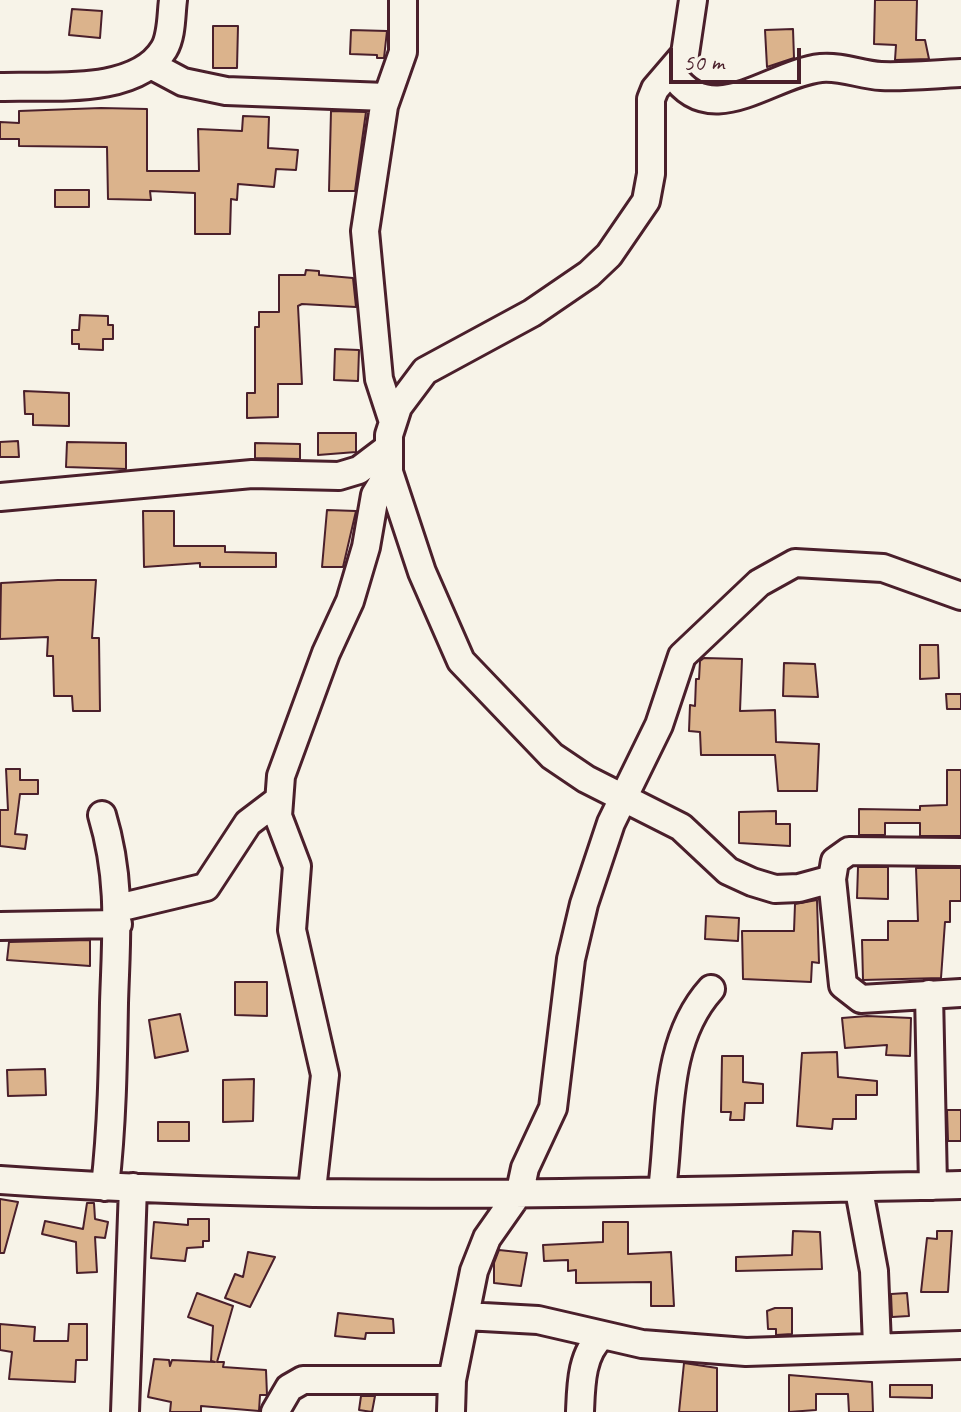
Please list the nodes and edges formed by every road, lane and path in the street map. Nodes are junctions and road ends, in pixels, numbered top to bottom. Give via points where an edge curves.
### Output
1 (173, 0) edge
2 (403, 0) edge
3 (693, 0) edge
4 (151, 65) junction
5 (672, 73) junction
6 (961, 73) edge
7 (0, 87) edge
8 (386, 97) junction
9 (390, 448) junction
10 (0, 497) edge
11 (961, 596) edge
12 (624, 799) junction
13 (277, 801) junction
14 (102, 815) dead end
15 (961, 852) edge
16 (832, 879) junction
17 (118, 916) junction
18 (0, 926) edge
19 (711, 989) dead end
20 (961, 993) edge
21 (929, 994) junction
22 (0, 1180) edge
23 (961, 1185) edge
24 (933, 1186) junction
25 (105, 1187) junction
26 (133, 1187) junction
27 (312, 1190) junction
28 (662, 1190) junction
29 (859, 1190) junction
30 (520, 1191) junction
31 (465, 1316) junction
32 (602, 1336) junction
33 (877, 1345) junction
34 (961, 1345) edge
35 (452, 1380) junction
36 (125, 1412) edge
37 (275, 1412) edge
38 (451, 1412) edge
39 (580, 1412) edge

1 - 4 street via 165,49
2 - 8 street via 403,52
3 - 5 street via 688,43
4 - 7 street via 118,81
4 - 8 street via 183,82 226,91
5 - 6 street via 693,96 717,97 745,96 821,68 884,76
5 - 9 street via 651,99 646,201 616,246 589,274 532,313 425,371 407,393
8 - 9 street via 370,182 365,247
9 - 10 street via 359,470 339,476 252,474
9 - 12 street via 422,572 461,661 552,756
9 - 13 street via 350,601 284,768
11 - 12 street via 892,570 847,563 795,563 759,583 682,656 662,718
12 - 16 street via 681,827 728,871 752,882 775,889
12 - 30 street via 584,904 571,959 553,1108
13 - 17 street via 248,823 206,887
13 - 27 street via 280,826 296,856 292,930 325,1075
14 - 17 street via 114,862
15 - 16 street via 849,851 835,861
16 - 21 street via 847,991 861,999
17 - 18 street
17 - 25 street
19 - 28 street via 688,1020 676,1056
20 - 21 street
21 - 24 street
22 - 25 street
23 - 24 street
24 - 29 street
25 - 26 street
26 - 27 street
26 - 36 street
27 - 30 street
28 - 29 street
28 - 30 street
29 - 33 street via 874,1271
30 - 31 street via 487,1238
31 - 32 street via 538,1320
31 - 35 street
32 - 33 street via 642,1344 775,1353
32 - 39 street via 584,1367
33 - 34 street
35 - 37 street via 303,1380 289,1388
35 - 38 street

